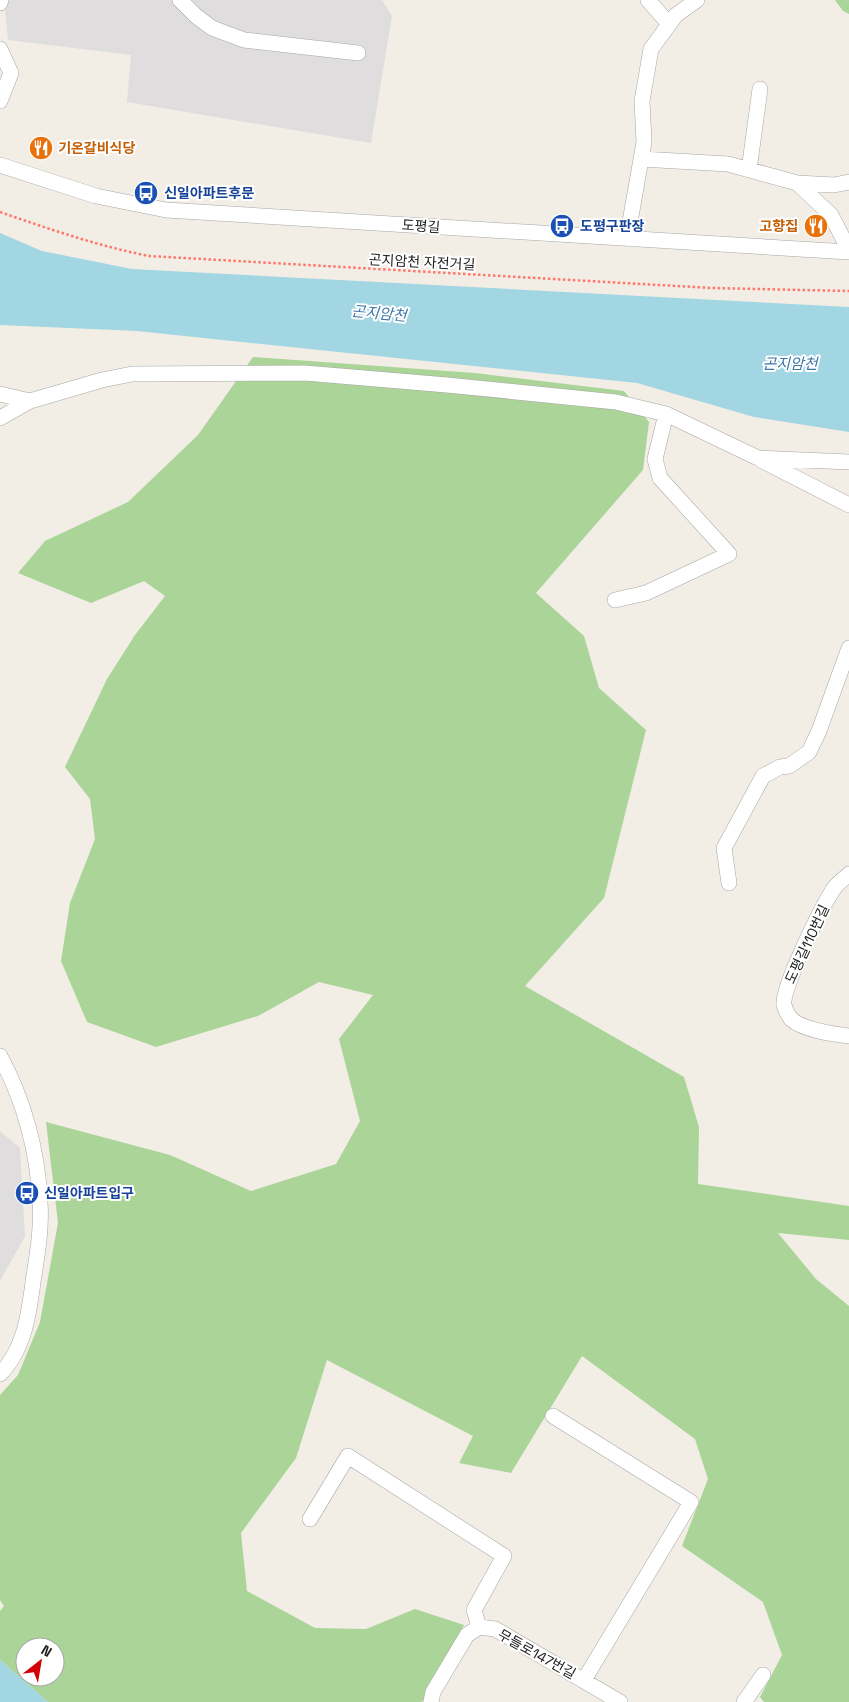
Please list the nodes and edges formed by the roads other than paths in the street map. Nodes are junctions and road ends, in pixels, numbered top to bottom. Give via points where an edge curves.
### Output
1 (180, 0) edge
2 (648, 0) edge
3 (697, 0) edge
4 (669, 24) junction
5 (0, 49) edge
6 (358, 52) dead end
7 (760, 89) dead end
8 (0, 102) edge
9 (641, 160) junction
10 (0, 165) edge
11 (749, 170) junction
12 (849, 182) edge
13 (797, 183) junction
14 (628, 239) junction
15 (849, 251) edge
16 (0, 394) edge
17 (30, 401) junction
18 (666, 414) junction
19 (0, 418) edge
20 (758, 458) junction
21 (849, 462) edge
22 (849, 505) edge
23 (615, 600) dead end
24 (849, 648) edge
25 (849, 874) edge
26 (729, 883) dead end
27 (849, 1036) edge
28 (0, 1056) edge
29 (0, 1374) edge
30 (553, 1416) dead end
31 (310, 1519) dead end
32 (479, 1627) junction
33 (763, 1674) dead end
34 (584, 1680) junction
35 (431, 1702) edge
36 (620, 1702) edge
37 (744, 1702) edge

1 - 6 street via 212,28 244,40
2 - 4 street
3 - 4 street via 676,14
4 - 9 street via 651,49 642,101 644,142
5 - 8 street via 11,73
7 - 11 street
9 - 11 street via 728,164
9 - 14 street
10 - 14 street, 도평길 via 96,196 166,210
11 - 13 street
12 - 13 street via 834,185
13 - 15 street via 832,215
14 - 15 street, 도평길
16 - 17 street
17 - 18 street via 132,374 305,374 616,402
17 - 19 street
18 - 20 street
18 - 23 street via 654,459 660,478 729,554 646,593
20 - 21 street
20 - 22 street
24 - 26 street via 809,752 790,766 780,767 763,776 724,848
25 - 27 street, 도평길110번길 via 835,887 820,913 786,988 784,1006 792,1019 808,1027 828,1034
28 - 29 street via 11,1077 28,1129 38,1174 40,1204 28,1319 19,1346
30 - 34 street via 691,1502
31 - 32 street via 348,1456 496,1550 504,1556 474,1610
32 - 34 street, 무들로147번길 via 495,1629
32 - 35 street, 무들로147번길 via 467,1635 433,1692
33 - 37 street
34 - 36 street, 무들로147번길

